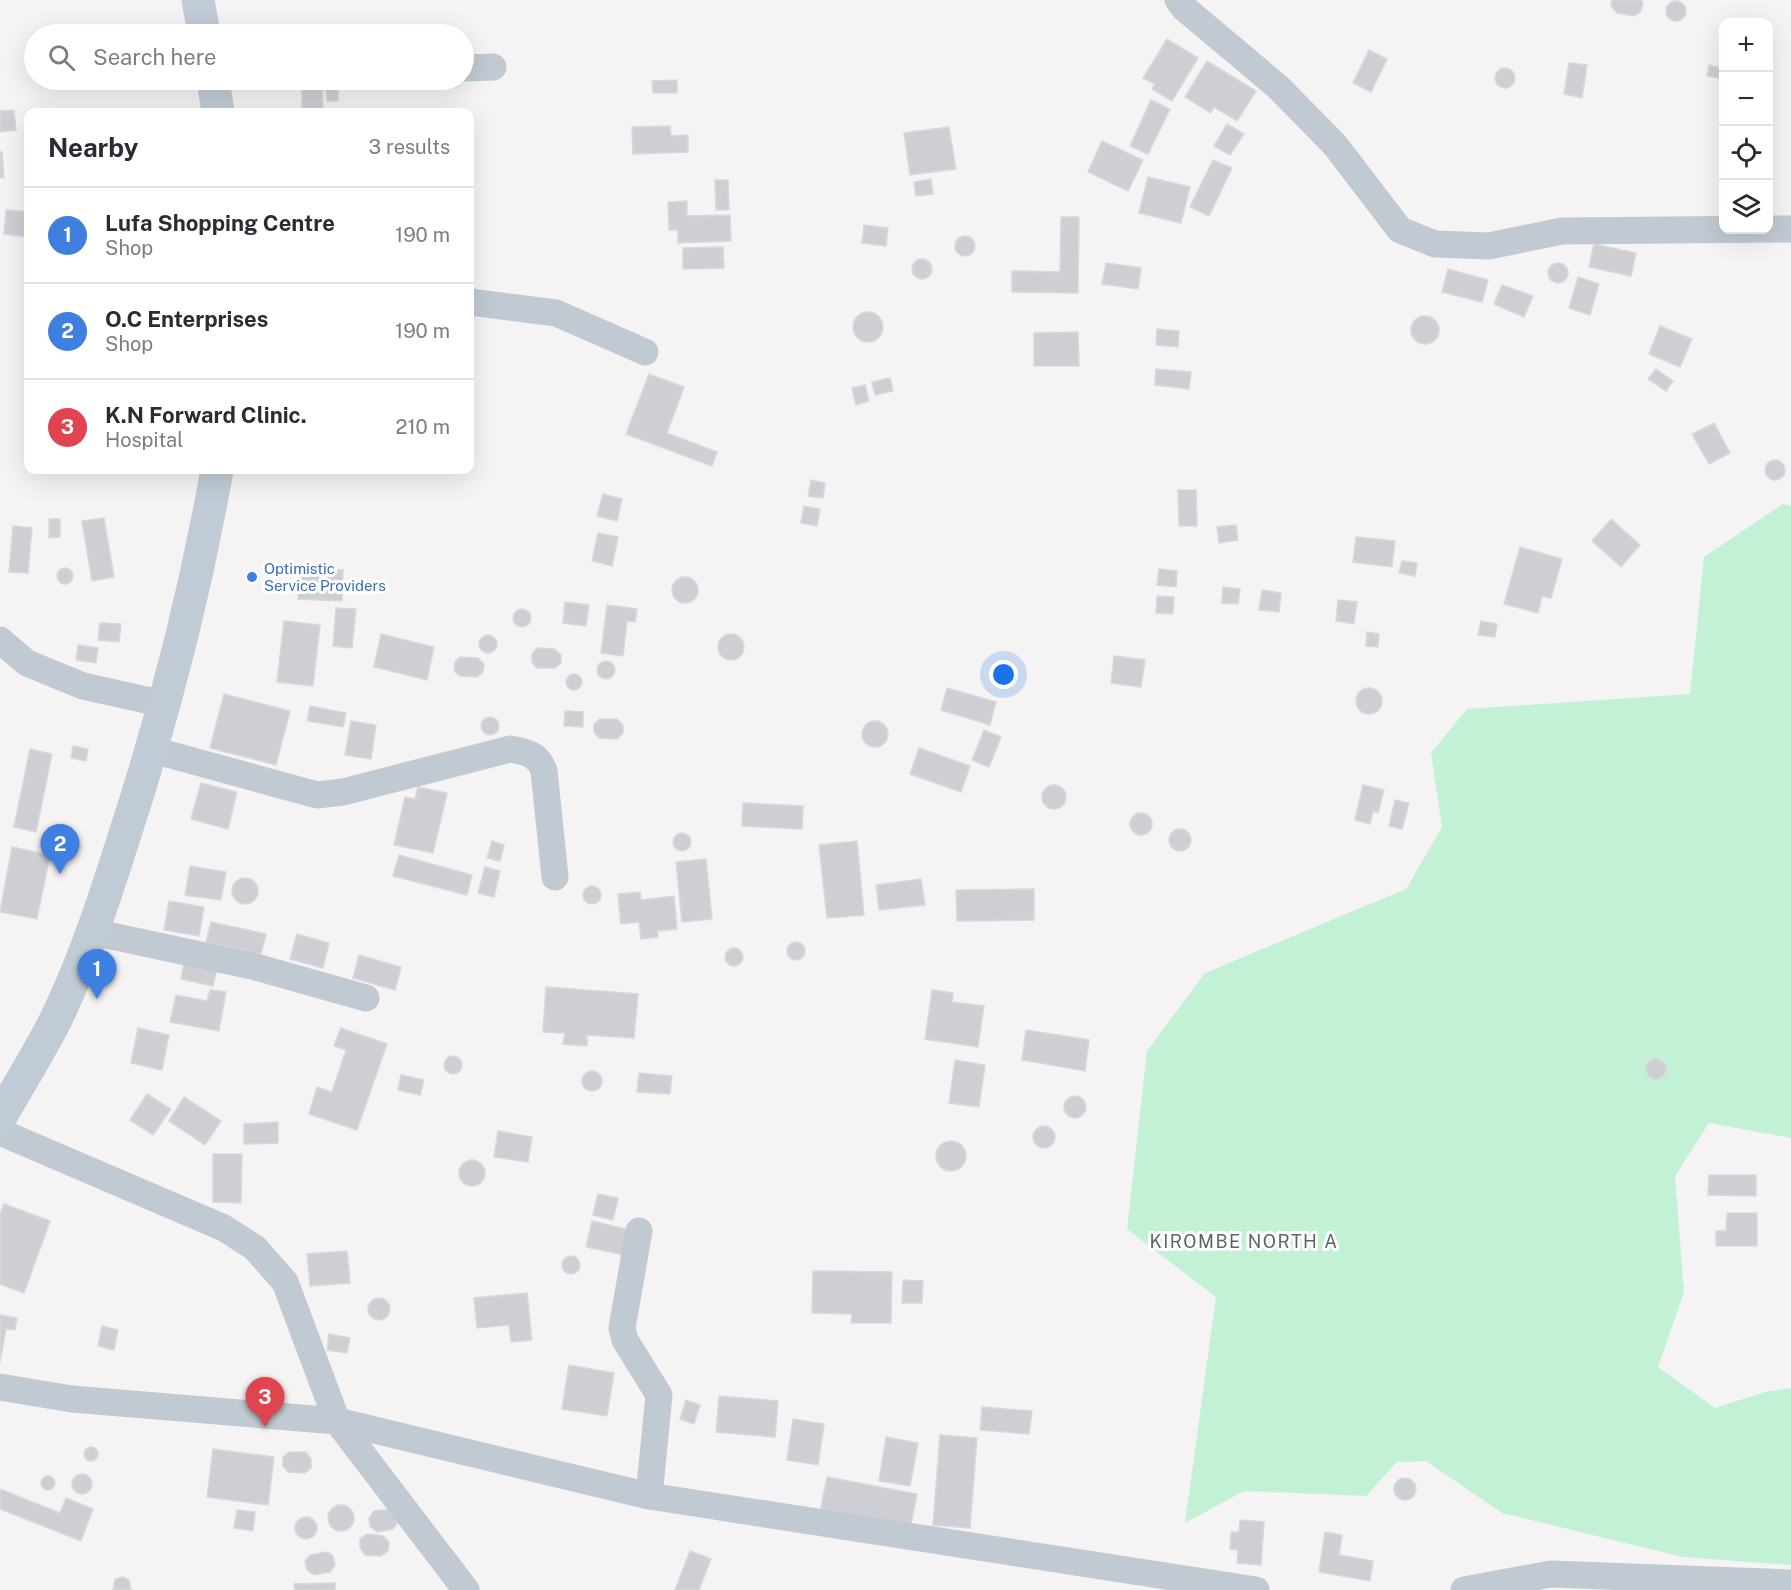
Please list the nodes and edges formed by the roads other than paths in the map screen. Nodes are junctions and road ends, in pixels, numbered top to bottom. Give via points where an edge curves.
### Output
1 (198, 0) edge
2 (1179, 0) edge
3 (202, 24) edge
4 (493, 67) dead end
5 (474, 68) edge
6 (215, 90) edge
7 (217, 108) edge
8 (1791, 229) edge
9 (474, 303) edge
10 (645, 352) dead end
11 (216, 474) edge
12 (0, 640) edge
13 (164, 704) junction
14 (153, 750) junction
15 (555, 877) dead end
16 (93, 932) junction
17 (366, 998) dead end
18 (0, 1118) edge
19 (0, 1132) edge
20 (639, 1231) dead end
21 (0, 1387) edge
22 (337, 1421) junction
23 (649, 1496) junction
24 (1791, 1583) edge
25 (466, 1590) edge
26 (1256, 1590) edge
27 (1464, 1590) edge

1 - 3 street
2 - 8 street via 1278,87 1335,145 1400,230 1435,244 1489,246 1562,231
4 - 5 street
6 - 7 street
9 - 10 street via 556,313
11 - 13 street via 201,561
12 - 13 street via 27,663 83,686
13 - 14 street
14 - 15 street via 316,795 343,792 510,749 529,753 540,760 544,771
14 - 16 street
16 - 17 street via 252,966
16 - 18 street via 57,1016
19 - 22 street via 224,1228 255,1248 285,1282
20 - 23 street via 622,1328 625,1340 659,1395
21 - 22 street via 72,1399
22 - 23 street
22 - 25 street
23 - 26 street
24 - 27 street via 1551,1574

